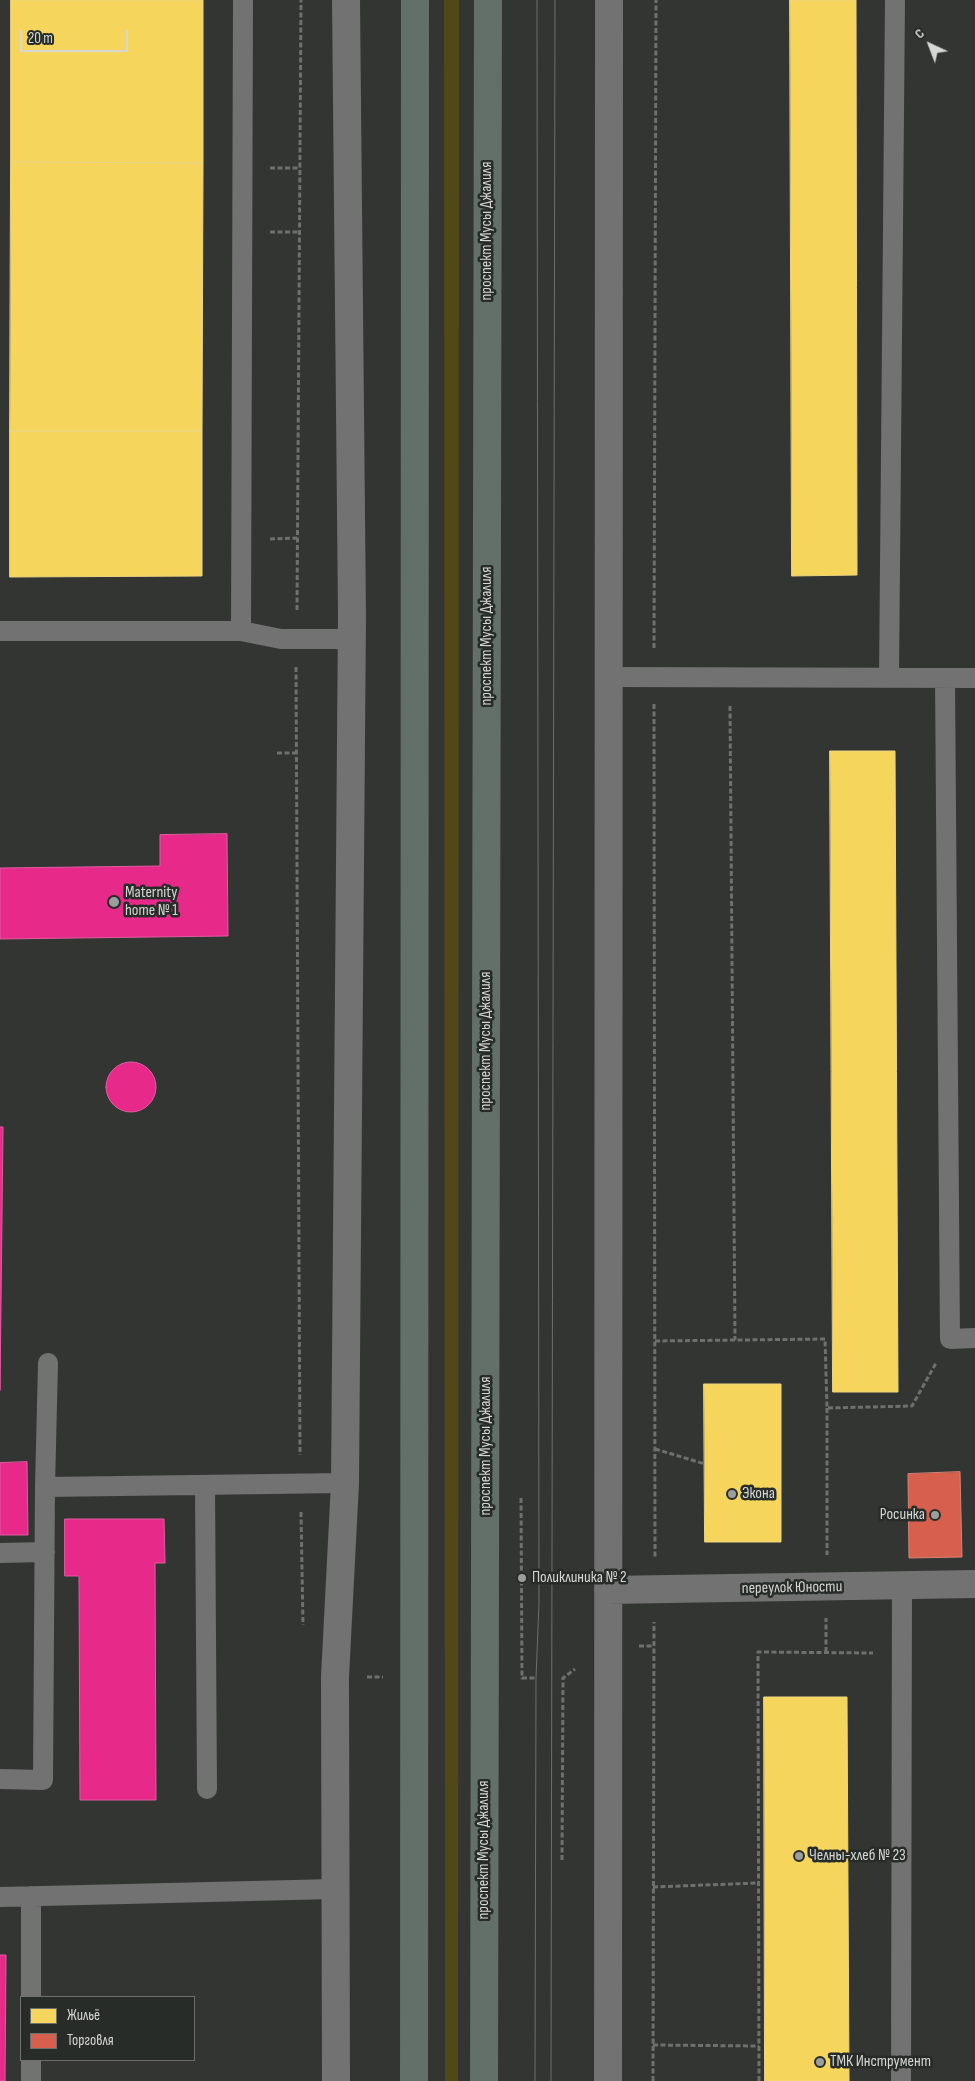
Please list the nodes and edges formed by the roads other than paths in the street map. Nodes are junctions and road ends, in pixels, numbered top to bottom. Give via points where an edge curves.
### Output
1 (242, 0) edge
2 (346, 0) edge
3 (415, 0) edge
4 (488, 0) edge
5 (609, 0) edge
6 (895, 0) edge
7 (0, 631) edge
8 (241, 631) junction
9 (352, 639) junction
10 (610, 677) junction
11 (889, 678) junction
12 (945, 678) junction
13 (975, 678) edge
14 (975, 1338) edge
15 (48, 1363) dead end
16 (345, 1483) junction
17 (205, 1485) junction
18 (45, 1488) junction
19 (44, 1552) junction
20 (0, 1553) edge
21 (975, 1584) edge
22 (902, 1586) junction
23 (608, 1590) junction
24 (0, 1780) edge
25 (207, 1788) dead end
26 (335, 1889) junction
27 (31, 1896) junction
28 (0, 1897) edge
29 (31, 1996) edge
30 (31, 2061) edge
31 (31, 2081) edge
32 (336, 2081) edge
33 (414, 2081) edge
34 (484, 2081) edge
35 (608, 2081) edge
36 (901, 2081) edge

1 - 8 lane
2 - 9 street
3 - 33 main road
4 - 34 main road, проспект Мусы Джалиля
5 - 10 street
6 - 11 lane
7 - 8 lane
8 - 9 lane via 296,640
9 - 16 street
10 - 11 lane
10 - 23 street
11 - 12 lane
12 - 13 lane
12 - 14 lane via 950,1339
15 - 18 lane
16 - 17 lane
16 - 26 street via 335,1677
17 - 18 lane
17 - 25 lane
18 - 19 lane
19 - 20 lane
19 - 24 lane via 42,1780
21 - 22 street, переулок Юности
22 - 23 street, переулок Юности
22 - 36 lane
23 - 35 street
26 - 27 lane
26 - 32 street
27 - 28 lane
27 - 29 lane
30 - 31 lane

